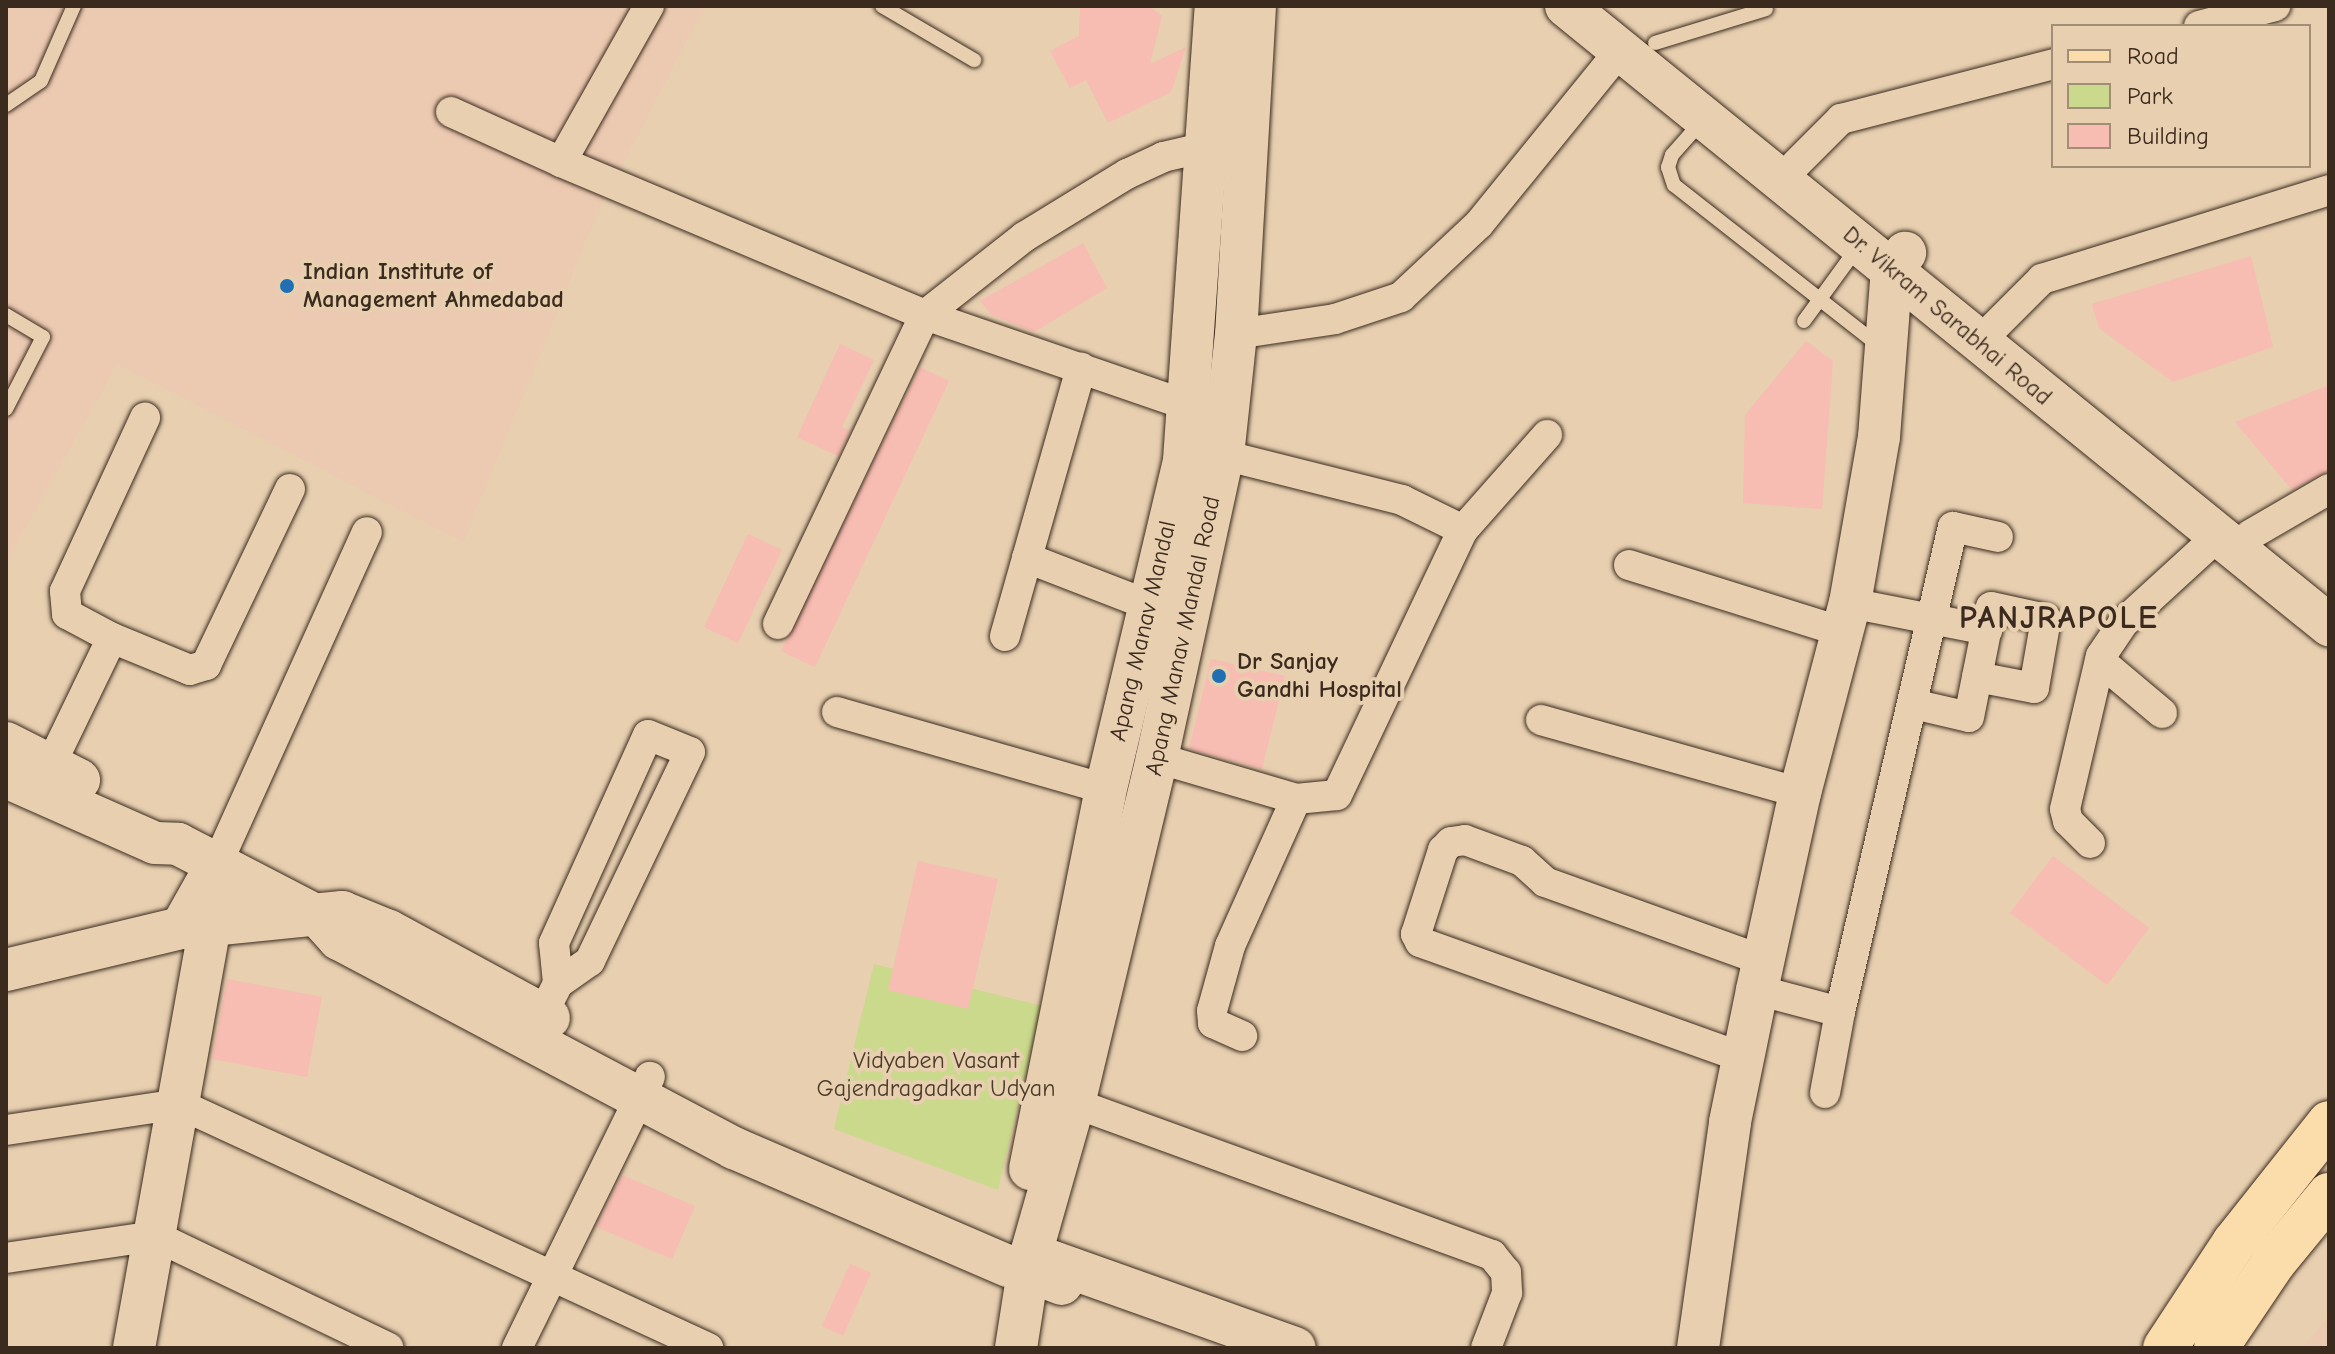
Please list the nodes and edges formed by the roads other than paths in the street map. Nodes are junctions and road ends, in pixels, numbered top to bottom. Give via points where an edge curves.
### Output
1 (74, 6) edge
2 (649, 6) edge
3 (882, 6) edge
4 (1216, 6) edge
5 (1255, 6) edge
6 (1566, 6) edge
7 (1609, 6) edge
8 (2275, 6) edge
9 (1766, 9) dead end
10 (2207, 24) edge
11 (1638, 46) junction
12 (974, 60) dead end
13 (2051, 65) edge
14 (6, 105) edge
15 (451, 112) dead end
16 (1705, 117) junction
17 (1206, 147) junction
18 (561, 162) junction
19 (1796, 164) junction
20 (2329, 190) edge
21 (1886, 255) junction
22 (1819, 298) junction
23 (6, 315) edge
24 (925, 315) junction
25 (1804, 321) dead end
26 (1994, 327) junction
27 (1236, 334) junction
28 (1886, 351) junction
29 (1081, 368) junction
30 (6, 409) edge
31 (145, 418) dead end
32 (1214, 427) junction
33 (1547, 435) dead end
34 (290, 489) dead end
35 (2329, 489) edge
36 (1463, 530) junction
37 (367, 532) dead end
38 (2234, 536) junction
39 (1998, 537) dead end
40 (1027, 558) junction
41 (1629, 565) dead end
42 (2329, 599) edge
43 (1149, 605) junction
44 (1847, 617) junction
45 (1932, 621) junction
46 (778, 624) dead end
47 (2329, 625) edge
48 (1987, 630) junction
49 (1005, 636) dead end
50 (112, 638) junction
51 (2100, 661) junction
52 (1977, 677) junction
53 (1913, 704) junction
54 (837, 712) dead end
55 (2162, 713) dead end
56 (1541, 720) dead end
57 (6, 743) edge
58 (1157, 758) junction
59 (31, 779) edge
60 (1105, 793) junction
61 (1800, 793) junction
62 (1296, 799) junction
63 (1144, 807) junction
64 (2090, 843) dead end
65 (217, 864) junction
66 (264, 888) junction
67 (319, 917) junction
68 (196, 928) junction
69 (6, 970) edge
70 (1760, 976) junction
71 (550, 999) junction
72 (1840, 1012) junction
73 (1242, 1036) dead end
74 (1744, 1058) junction
75 (644, 1088) junction
76 (1825, 1093) dead end
77 (1074, 1103) junction
78 (179, 1104) junction
79 (2329, 1123) edge
80 (6, 1130) edge
81 (2329, 1195) edge
82 (155, 1236) junction
83 (6, 1258) edge
84 (1017, 1260) junction
85 (553, 1274) junction
86 (134, 1348) edge
87 (389, 1348) edge
88 (517, 1348) edge
89 (708, 1348) edge
90 (1000, 1348) edge
91 (1016, 1348) edge
92 (1231, 1348) edge
93 (1295, 1348) edge
94 (1486, 1348) edge
95 (1698, 1348) edge
96 (2165, 1348) edge
97 (2216, 1348) edge

1 - 14 lane via 41,81
2 - 18 street
3 - 12 lane
4 - 17 street, Apang Manav Mandal
5 - 27 street, Apang Manav Mandal Road
6 - 11 street, Dr. Vikram Sarabhai Road
7 - 11 street, Dr. Vikram Sarabhai Road
8 - 10 street
9 - 11 lane
11 - 16 street, Dr. Vikram Sarabhai Road
11 - 19 street, Dr. Vikram Sarabhai Road
11 - 27 street via 1479,224 1401,297 1335,319
13 - 19 street via 1841,119
15 - 18 street
16 - 21 street, Dr. Vikram Sarabhai Road
16 - 22 lane via 1672,155 1669,176
17 - 24 street via 1163,157 1127,174 1024,237
17 - 32 street, Apang Manav Mandal
18 - 24 street
19 - 21 street, Dr. Vikram Sarabhai Road
20 - 26 street via 2042,279
21 - 22 lane
21 - 26 street, Dr. Vikram Sarabhai Road
21 - 28 street
21 - 38 street, Dr. Vikram Sarabhai Road
22 - 25 lane
22 - 28 lane
23 - 30 lane via 43,337
24 - 29 street
24 - 46 street
26 - 38 street, Dr. Vikram Sarabhai Road
27 - 32 street, Apang Manav Mandal Road
28 - 44 street via 1879,437
29 - 32 street
29 - 40 street
31 - 50 street via 65,591 67,614
32 - 36 street via 1402,500
32 - 43 street, Apang Manav Mandal via 1184,460
32 - 58 street, Apang Manav Mandal Road
33 - 36 street
34 - 50 street via 206,665 190,670
35 - 38 street
36 - 62 street via 1337,795
37 - 65 street
38 - 42 street, Dr. Vikram Sarabhai Road
38 - 47 street, Dr. Vikram Sarabhai Road
38 - 51 street via 2123,623
39 - 45 street via 1953,527
40 - 43 street
40 - 49 street
41 - 44 street
43 - 60 street, Apang Manav Mandal
44 - 45 street
44 - 61 street
45 - 48 street
45 - 53 street
48 - 52 street
48 - 52 street via 1991,607 2046,619 2034,688
50 - 59 street
51 - 55 street
51 - 64 street via 2065,809 2068,821
52 - 53 street via 1969,717
53 - 72 street
54 - 60 street
56 - 61 street
57 - 59 street
58 - 62 street
58 - 63 street, Apang Manav Mandal Road
59 - 65 street via 155,843 178,844
60 - 63 street
60 - 84 street, Apang Manav Mandal
61 - 70 street
62 - 73 street via 1230,946 1212,1011 1213,1023
63 - 77 street, Apang Manav Mandal Road
65 - 66 street
65 - 68 street
66 - 67 street
66 - 68 street
67 - 68 street
67 - 71 street via 342,912
67 - 75 street via 339,939
68 - 69 street
68 - 78 street
70 - 72 street
70 - 74 street
70 - 74 street via 1545,882 1522,861 1465,840 1443,850 1416,934 1420,942
71 - 71 street via 590,961 690,752 648,735 554,943
71 - 75 street
72 - 76 street
74 - 95 street
75 - 84 street
75 - 85 street
77 - 84 street, Apang Manav Mandal Road
77 - 94 street via 1492,1255 1506,1272 1507,1293
78 - 80 street
78 - 82 street
78 - 85 street
79 - 96 main road via 2234,1243
81 - 97 main road via 2274,1262
82 - 83 street
82 - 86 street
82 - 87 street
84 - 90 street, Apang Manav Mandal
84 - 91 street, Apang Manav Mandal Road
84 - 92 street
84 - 93 street
85 - 88 street
85 - 89 street

